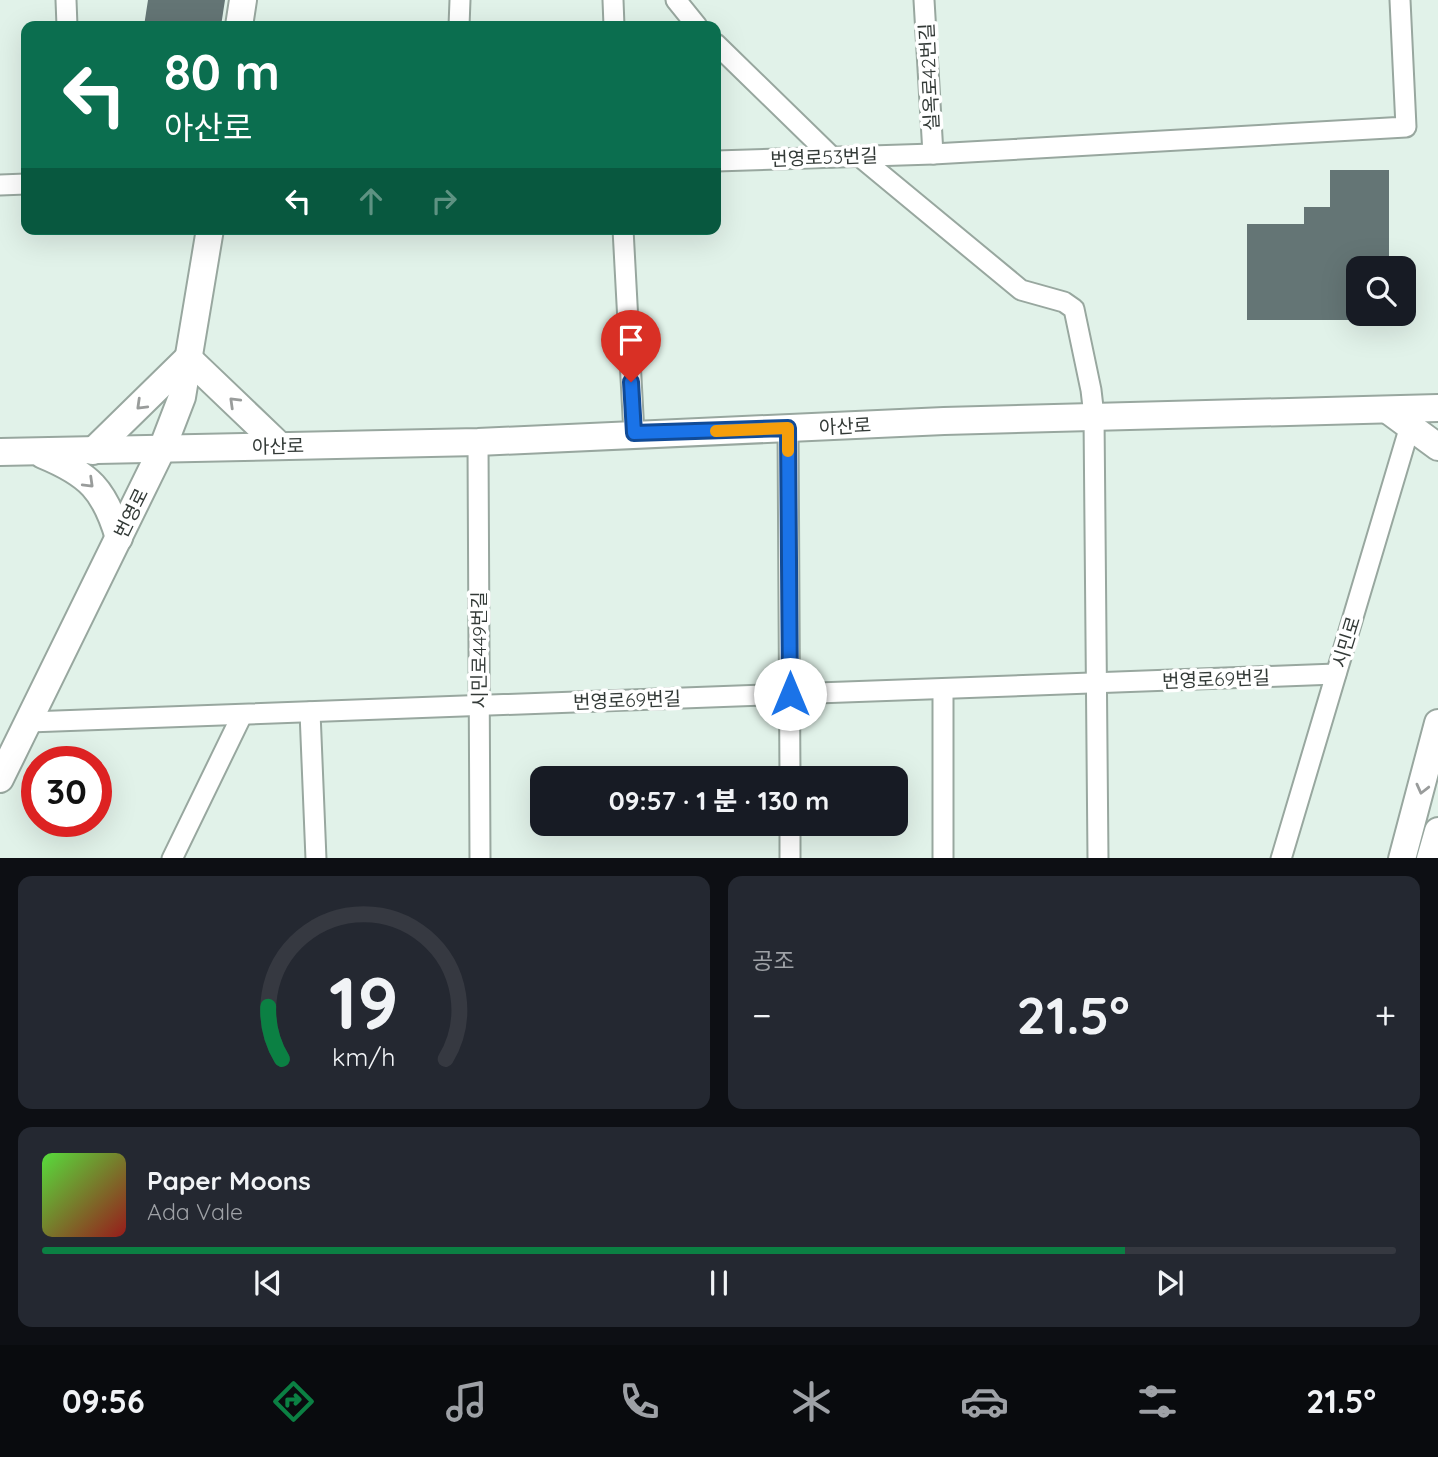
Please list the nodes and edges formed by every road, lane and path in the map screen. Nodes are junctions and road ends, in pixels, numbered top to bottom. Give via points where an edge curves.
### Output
1 (66, 0) edge
2 (243, 0) edge
3 (460, 0) edge
4 (613, 0) edge
5 (676, 0) edge
6 (925, 0) edge
7 (1399, 0) edge
8 (67, 21) edge
9 (240, 21) edge
10 (459, 21) edge
11 (614, 21) edge
12 (693, 21) edge
13 (721, 49) edge
14 (933, 154) junction
15 (859, 156) junction
16 (832, 157) junction
17 (721, 161) edge
18 (21, 184) edge
19 (0, 185) edge
20 (209, 235) edge
21 (623, 235) edge
22 (188, 358) junction
23 (1438, 408) edge
24 (1094, 416) junction
25 (1400, 419) junction
26 (788, 428) junction
27 (634, 433) junction
28 (478, 442) junction
29 (280, 446) junction
30 (1438, 447) edge
31 (162, 449) junction
32 (93, 451) junction
33 (0, 452) edge
34 (35, 452) junction
35 (119, 538) junction
36 (1336, 674) junction
37 (1097, 683) junction
38 (943, 689) junction
39 (790, 694) junction
40 (479, 706) junction
41 (310, 712) junction
42 (242, 715) junction
43 (29, 722) junction
44 (1438, 723) edge
45 (790, 766) edge
46 (0, 779) edge
47 (1438, 831) edge
48 (790, 836) edge
49 (172, 858) edge
50 (316, 858) edge
51 (480, 858) edge
52 (790, 858) edge
53 (943, 858) edge
54 (1098, 858) edge
55 (1281, 858) edge
56 (1402, 858) edge
57 (1430, 858) edge

1 - 8 street
2 - 9 street
3 - 10 street
4 - 11 street
5 - 12 street
6 - 14 street, 실옥로42번길
7 - 14 street, 번영로53번길 via 1406,127
13 - 16 street
14 - 15 street, 번영로53번길
15 - 16 street, 번영로53번길
15 - 24 street via 1021,290 1074,309
16 - 17 street, 번영로53번길
18 - 19 street
20 - 22 street, 번영로
21 - 27 street
29 -> 22 street
22 - 31 street, 번영로 via 181,397
22 -> 32 street
23 - 25 street, 아산로
24 - 25 street, 아산로
24 - 26 street, 아산로
24 - 37 street
25 - 30 street
25 - 36 street, 시민로
26 - 27 street, 아산로
26 - 39 street
27 - 28 street, 아산로
28 - 29 street, 아산로
28 - 40 street, 시민로449번길
29 - 31 street, 아산로
31 - 32 street, 아산로
31 - 35 street, 번영로
32 - 34 street, 아산로
33 - 34 street, 아산로
34 -> 35 street via 67,465 92,483 110,509
35 - 43 street, 번영로
36 - 37 street, 번영로69번길
36 - 55 street, 시민로
37 - 38 street, 번영로69번길
37 - 54 street
38 - 39 street, 번영로69번길
38 - 53 street
39 - 40 street, 번영로69번길
39 - 45 street
40 - 41 street, 번영로69번길
40 - 51 street, 시민로449번길
41 - 42 street, 번영로69번길
41 - 50 street
42 - 43 street, 번영로69번길
42 - 49 street
43 - 46 street, 번영로
44 -> 56 street
47 - 57 street
48 - 52 street

